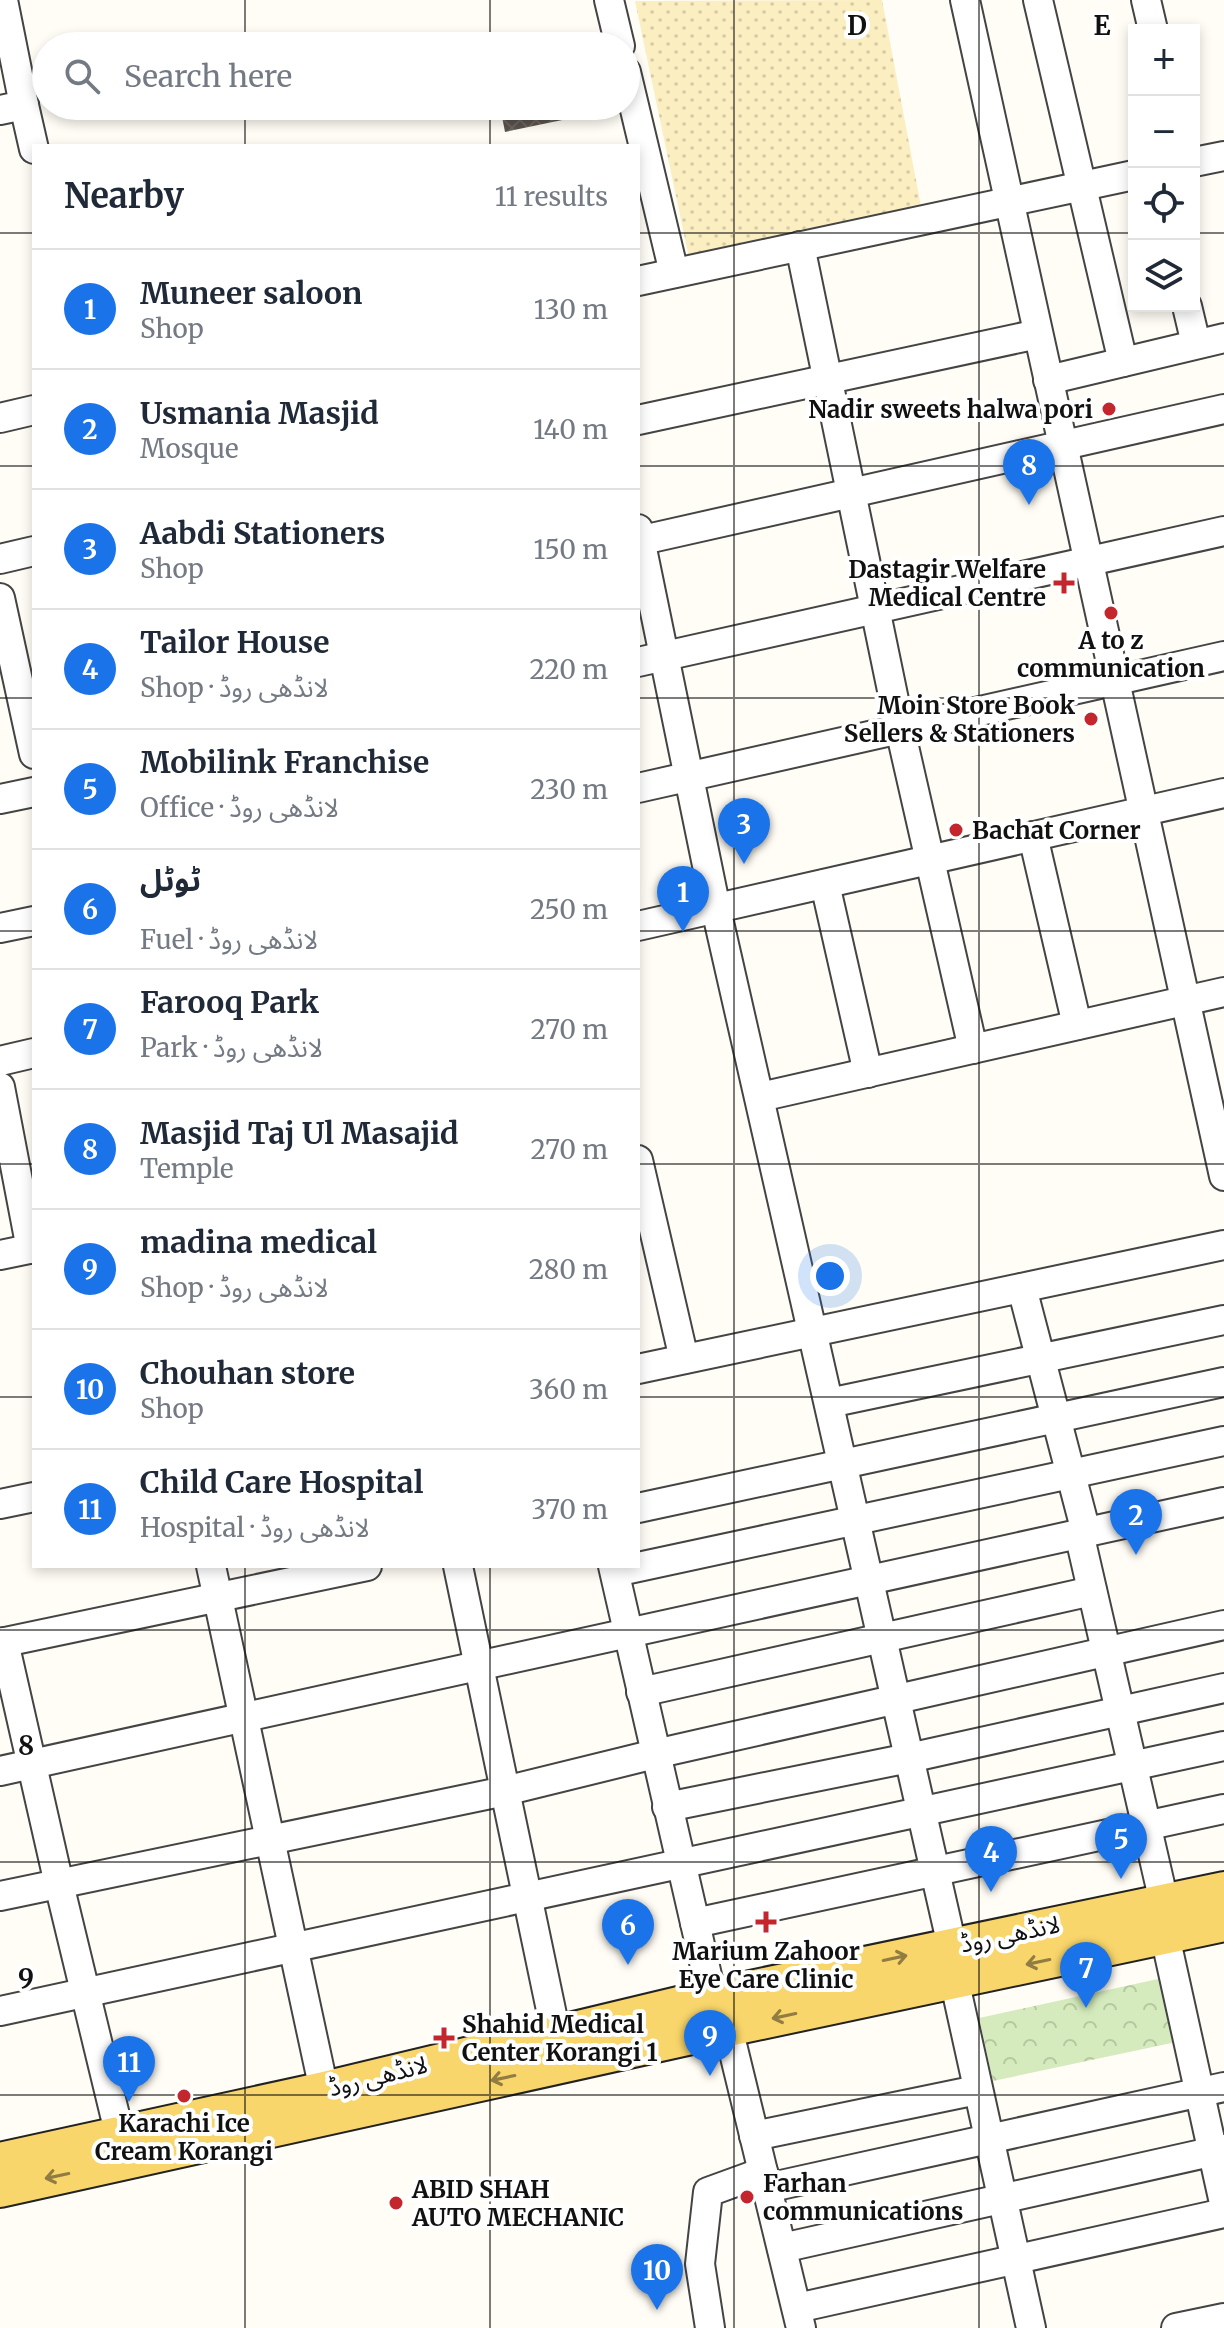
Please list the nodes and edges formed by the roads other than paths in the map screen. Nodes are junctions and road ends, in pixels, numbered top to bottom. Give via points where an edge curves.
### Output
1 (3, 0) edge
2 (609, 0) edge
3 (965, 0) edge
4 (1038, 0) edge
5 (1146, 0) edge
6 (1152, 24) edge
7 (617, 32) edge
8 (12, 108) edge
9 (637, 120) edge
10 (32, 145) edge
11 (1224, 158) edge
12 (1200, 161) edge
13 (1128, 176) edge
14 (1081, 186) junction
15 (1009, 202) junction
16 (800, 246) junction
17 (674, 273) junction
18 (640, 281) edge
19 (1188, 312) edge
20 (1038, 334) junction
21 (1224, 338) edge
22 (1196, 344) junction
23 (1123, 362) junction
24 (827, 380) junction
25 (1048, 380) junction
26 (1224, 409) edge
27 (32, 410) edge
28 (0, 418) edge
29 (640, 420) edge
30 (1062, 446) junction
31 (851, 493) junction
32 (1224, 531) edge
33 (640, 537) edge
34 (640, 547) edge
35 (32, 551) edge
36 (0, 559) edge
37 (1087, 561) junction
38 (0, 598) edge
39 (875, 608) junction
40 (1224, 656) edge
41 (651, 659) edge
42 (17, 673) edge
43 (1113, 681) junction
44 (900, 729) junction
45 (32, 744) edge
46 (689, 776) junction
47 (640, 788) edge
48 (32, 792) edge
49 (1224, 793) edge
50 (0, 799) edge
51 (1142, 812) junction
52 (1033, 836) junction
53 (930, 860) junction
54 (825, 884) junction
55 (716, 909) junction
56 (32, 921) edge
57 (640, 926) edge
58 (0, 928) edge
59 (1224, 992) edge
60 (1184, 1001) junction
61 (1077, 1025) junction
62 (973, 1049) junction
63 (32, 1053) edge
64 (0, 1061) edge
65 (868, 1073) junction
66 (0, 1087) edge
67 (760, 1097) junction
68 (640, 1169) edge
69 (1224, 1176) edge
70 (1224, 1245) edge
71 (32, 1249) edge
72 (0, 1255) edge
73 (1022, 1288) junction
74 (1224, 1320) edge
75 (814, 1332) junction
76 (684, 1359) junction
77 (1040, 1360) junction
78 (640, 1369) edge
79 (1224, 1382) edge
80 (829, 1403) junction
81 (1056, 1419) junction
82 (1224, 1441) edge
83 (841, 1464) junction
84 (1071, 1474) junction
85 (32, 1497) edge
86 (1224, 1502) edge
87 (0, 1504) edge
88 (640, 1508) edge
89 (854, 1522) junction
90 (1082, 1533) junction
91 (640, 1564) edge
92 (211, 1568) edge
93 (358, 1568) edge
94 (458, 1568) edge
95 (614, 1569) edge
96 (868, 1579) junction
97 (1092, 1591) junction
98 (218, 1598) junction
99 (1224, 1625) edge
100 (628, 1632) junction
101 (881, 1639) junction
102 (2, 1643) edge
103 (1106, 1651) junction
104 (478, 1664) junction
105 (1224, 1688) edge
106 (641, 1692) junction
107 (895, 1700) junction
108 (1120, 1712) junction
109 (244, 1716) junction
110 (1224, 1746) edge
111 (655, 1754) junction
112 (909, 1758) junction
113 (31, 1764) junction
114 (1132, 1765) junction
115 (0, 1771) edge
116 (505, 1791) junction
117 (667, 1807) junction
118 (1224, 1809) edge
119 (921, 1811) junction
120 (1146, 1826) junction
121 (271, 1840) junction
122 (681, 1863) junction
123 (935, 1873) junction
124 (59, 1884) junction
125 (1224, 1890) edge
126 (527, 1895) junction
127 (0, 1896) edge
128 (1165, 1919) junction
129 (695, 1923) junction
130 (1224, 1923) edge
131 (294, 1947) junction
132 (953, 1963) junction
133 (86, 1992) junction
134 (0, 2011) edge
135 (720, 2012) junction
136 (559, 2049) junction
137 (324, 2090) junction
138 (977, 2090) junction
139 (1212, 2090) edge
140 (120, 2136) junction
141 (754, 2136) junction
142 (988, 2139) junction
143 (1218, 2150) edge
144 (0, 2161) edge
145 (765, 2180) junction
146 (0, 2189) edge
147 (1002, 2198) junction
148 (1224, 2203) edge
149 (1224, 2213) edge
150 (782, 2248) junction
151 (1016, 2260) junction
152 (799, 2318) edge
153 (1224, 2318) edge
154 (710, 2328) edge
155 (1031, 2328) edge
156 (1176, 2328) edge

1 - 8 street
2 - 7 street
3 - 15 street
4 - 14 street
5 - 6 street
8 - 10 street
9 - 17 street
11 - 12 street
13 - 14 street
14 - 15 street
14 - 23 street
15 - 16 street
15 - 20 street
16 - 17 street
16 - 24 street
17 - 18 street
19 - 22 street
20 - 24 street
20 - 25 street
21 - 22 street
22 - 23 street
23 - 25 street
24 - 29 street
24 - 31 street
25 - 30 street
26 - 30 street
27 - 28 street
30 - 31 street
30 - 37 street
31 - 33 street
31 - 39 street
32 - 37 street
34 - 41 street
35 - 36 street
37 - 39 street
37 - 43 street
38 - 42 street
39 - 41 street
39 - 44 street
40 - 43 street
41 - 46 street
42 - 45 street
43 - 44 street
43 - 51 street
44 - 46 street
44 - 53 street
46 - 47 street
46 - 55 street
48 - 50 street
49 - 51 street
51 - 52 street
51 - 60 street
52 - 53 street
52 - 61 street
53 - 54 street
53 - 62 street
54 - 55 street
54 - 65 street
55 - 57 street
55 - 67 street
56 - 58 street
59 - 60 street
60 - 61 street
60 - 69 street
61 - 62 street
62 - 65 street
63 - 64 street
65 - 67 street
66 - 71 street
67 - 75 street
68 - 76 street
70 - 73 street
71 - 72 street
73 - 75 street
73 - 77 street
74 - 77 street
75 - 76 street
75 - 80 street
76 - 78 street
77 - 80 street
77 - 81 street
79 - 81 street
80 - 83 street
81 - 83 street
81 - 84 street
82 - 84 street
83 - 88 street
83 - 89 street
84 - 89 street
84 - 90 street
85 - 87 street
86 - 90 street
89 - 91 street
89 - 96 street
90 - 96 street
90 - 97 street
92 - 98 street
93 - 98 street
94 - 104 street
95 - 100 street
96 - 100 street
96 - 101 street
97 - 101 street
97 - 103 street
98 - 102 street
98 - 109 street
99 - 103 street
100 - 104 street
100 - 106 street
101 - 106 street
101 - 107 street
102 - 113 street
103 - 107 street
103 - 108 street
104 - 109 street
104 - 116 street
105 - 108 street
106 - 111 street
107 - 111 street
107 - 112 street
108 - 112 street
108 - 114 street
109 - 113 street
109 - 121 street
110 - 114 street
111 - 116 street
111 - 117 street
112 - 117 street
112 - 119 street
113 - 115 street
113 - 124 street
114 - 119 street
114 - 120 street
116 - 121 street
116 - 126 street
117 - 122 street
118 - 120 street
119 - 122 street
119 - 123 street
120 - 123 street
120 - 128 street
121 - 124 street
121 - 131 street
122 - 126 street
122 - 129 street
123 - 129 street
123 - 132 street
124 - 127 street
124 - 133 street
125 - 128 main road, لانڈھی روڈ
126 - 131 street
126 - 136 street
128 - 130 main road, لانڈھی روڈ
128 - 132 main road, لانڈھی روڈ
128 - 139 street
129 - 135 street
131 - 133 street
131 - 137 street
132 - 135 main road, لانڈھی روڈ
132 - 138 street
133 - 134 street
133 - 140 street
135 - 136 main road, لانڈھی روڈ
135 - 141 street
136 - 137 main road, لانڈھی روڈ
136 -> 146 main road, لانڈھی روڈ
137 - 140 main road, لانڈھی روڈ
138 - 141 street
138 - 142 street
139 - 142 street
139 - 143 street
140 - 144 main road, لانڈھی روڈ
141 - 145 street
142 - 145 street
142 - 147 street
143 - 147 street
143 - 148 street
145 - 150 street
145 - 154 street via 708,2192 700,2264
147 - 150 street
147 - 151 street
149 - 151 street
150 - 152 street
151 - 152 street
151 - 155 street
153 - 156 street

